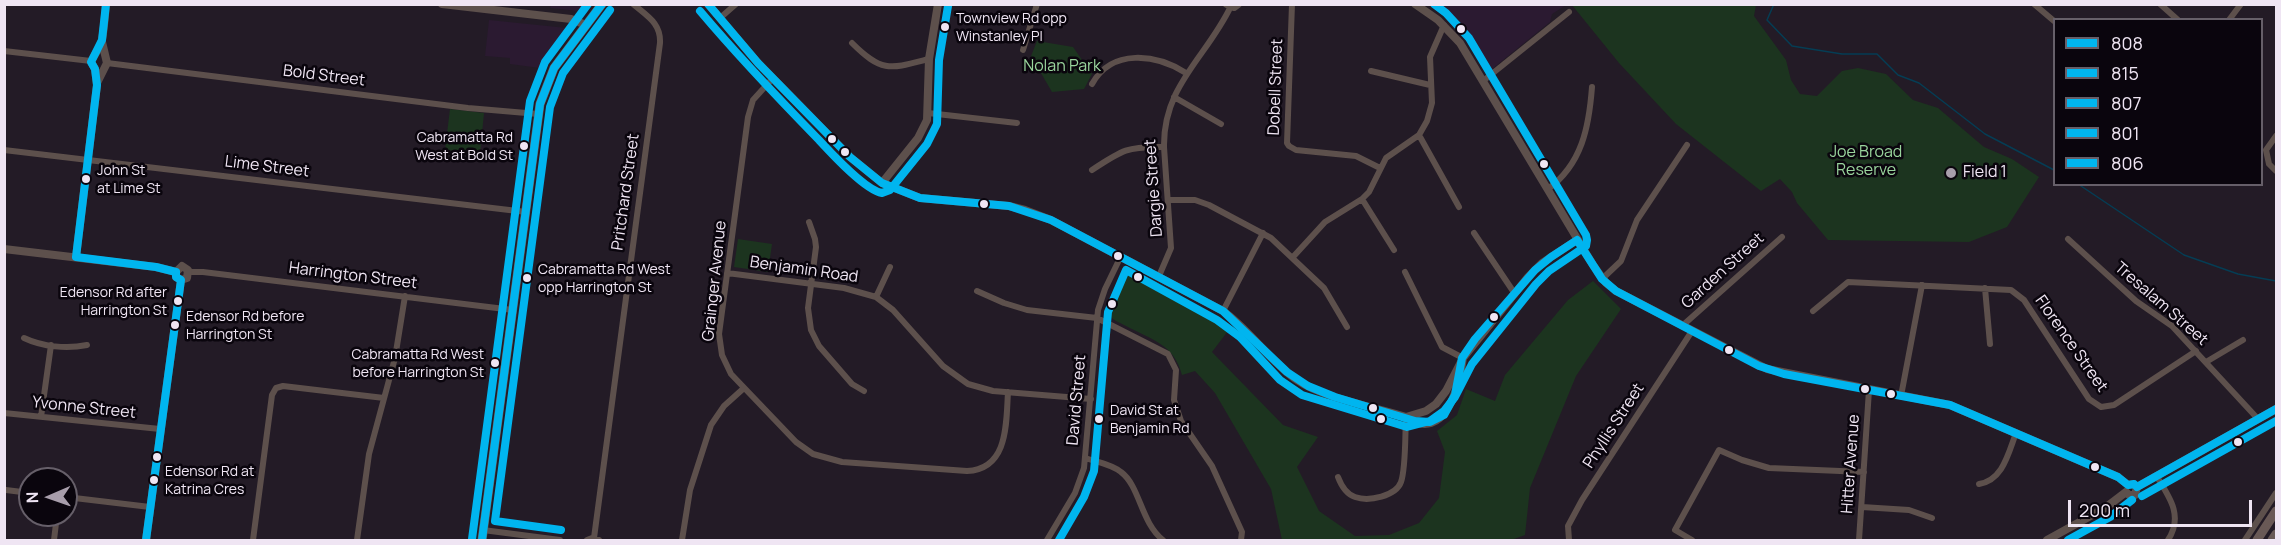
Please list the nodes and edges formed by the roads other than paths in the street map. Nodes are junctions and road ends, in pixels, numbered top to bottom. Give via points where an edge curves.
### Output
1 (106, 4) edge
2 (442, 4) edge
3 (602, 4) edge
4 (633, 4) edge
5 (708, 4) edge
6 (736, 4) edge
7 (938, 4) edge
8 (1037, 4) edge
9 (1292, 4) edge
10 (1415, 4) edge
11 (2034, 4) edge
12 (2160, 4) edge
13 (2241, 4) edge
14 (1232, 5) edge
15 (1569, 12) dead end
16 (720, 18) junction
17 (2176, 18) edge
18 (2230, 18) edge
19 (2053, 19) edge
20 (586, 25) junction
21 (1444, 26) junction
22 (852, 43) dead end
23 (1023, 50) dead end
24 (4, 51) edge
25 (929, 58) junction
26 (100, 62) junction
27 (1371, 71) dead end
28 (1186, 73) junction
29 (773, 78) junction
30 (1484, 81) junction
31 (1092, 84) dead end
32 (1430, 85) junction
33 (1592, 87) dead end
34 (1174, 96) junction
35 (928, 113) junction
36 (538, 114) junction
37 (1017, 123) dead end
38 (1221, 124) dead end
39 (1419, 135) junction
40 (2277, 136) edge
41 (1687, 145) dead end
42 (1164, 147) junction
43 (4, 150) edge
44 (88, 160) junction
45 (1380, 168) junction
46 (1092, 170) dead end
47 (2277, 171) edge
48 (882, 183) junction
49 (1548, 189) junction
50 (1362, 199) junction
51 (1168, 200) junction
52 (1459, 207) dead end
53 (526, 212) junction
54 (809, 222) dead end
55 (1474, 233) dead end
56 (1263, 234) junction
57 (1782, 237) dead end
58 (2068, 239) dead end
59 (1577, 240) junction
60 (4, 249) edge
61 (1394, 250) dead end
62 (1121, 256) junction
63 (76, 257) junction
64 (1293, 257) junction
65 (890, 267) dead end
66 (176, 272) junction
67 (189, 272) junction
68 (1405, 272) dead end
69 (728, 273) junction
70 (1159, 276) junction
71 (1602, 279) junction
72 (181, 280) junction
73 (810, 284) junction
74 (1922, 285) junction
75 (1985, 288) junction
76 (977, 291) dead end
77 (1515, 294) junction
78 (405, 296) junction
79 (876, 297) junction
80 (513, 310) junction
81 (1223, 311) junction
82 (1813, 311) dead end
83 (1097, 318) junction
84 (1682, 326) junction
85 (1347, 327) dead end
86 (1692, 331) junction
87 (24, 338) dead end
88 (2243, 340) dead end
89 (1990, 344) dead end
90 (51, 345) junction
91 (87, 345) dead end
92 (2196, 351) junction
93 (1462, 358) junction
94 (2206, 362) junction
95 (744, 388) junction
96 (1869, 390) junction
97 (864, 391) dead end
98 (1008, 392) junction
99 (1901, 396) junction
100 (384, 398) junction
101 (1091, 399) junction
102 (2277, 409) edge
103 (4, 412) edge
104 (41, 417) junction
105 (1406, 417) junction
106 (2258, 419) junction
107 (160, 429) junction
108 (2016, 434) junction
109 (1086, 458) junction
110 (1864, 472) junction
111 (1338, 477) dead end
112 (2157, 477) junction
113 (1979, 484) dead end
114 (2127, 488) junction
115 (6, 490) dead end
116 (18, 492) edge
117 (2277, 492) edge
118 (78, 498) edge
119 (150, 507) junction
120 (1862, 507) junction
121 (2277, 511) edge
122 (1932, 518) dead end
123 (483, 530) junction
124 (2277, 534) edge
125 (146, 540) edge
126 (253, 540) edge
127 (357, 540) edge
128 (482, 540) edge
129 (560, 540) edge
130 (593, 540) edge
131 (682, 540) edge
132 (1047, 540) edge
133 (1163, 540) edge
134 (1241, 540) edge
135 (1569, 540) edge
136 (1692, 540) edge
137 (1859, 540) edge
138 (2048, 540) edge
139 (2168, 540) edge
140 (2245, 540) edge
141 (2257, 540) edge
142 (2272, 540) edge

1 - 26 street
2 - 20 street via 571,19
3 - 20 main road
4 - 130 street, Pritchard Street via 656,24 660,43
5 - 16 street
6 - 16 street
7 - 25 street
8 - 23 street
9 - 45 street, Dobell Street via 1287,143 1296,150 1356,156
10 - 21 street
11 - 19 street
12 - 17 street
13 - 18 street
14 - 28 street, Dargie Street
15 - 30 street
16 - 29 street
20 - 36 main road via 554,68
21 - 30 street
21 - 32 street via 1430,57
22 - 25 street via 873,62 886,67
24 - 26 street, Bold Street
25 - 35 street
26 - 36 street, Bold Street
26 - 44 street
27 - 32 street
28 - 31 street via 1154,59 1131,58 1098,73
28 - 34 street, Dargie Street
29 - 48 street via 850,157
29 - 69 street, Grainger Avenue via 750,108
30 - 49 street
32 - 39 street via 1431,110
33 - 49 street via 1583,144 1564,175
34 - 38 street
34 - 42 street, Dargie Street via 1165,123
35 - 37 street
35 - 48 street via 918,138
36 - 53 main road
39 - 45 street via 1393,152
39 - 52 street
40 - 47 street via 2266,150 2269,164
41 - 71 street via 1636,220 1622,261
42 - 46 street via 1125,149
42 - 51 street, Dargie Street
43 - 44 street, Lime Street
44 - 53 street, Lime Street
44 - 63 street
45 - 50 street
48 - 62 street via 920,198 1025,210
49 - 59 street
50 - 61 street
50 - 64 street via 1325,222
51 - 56 street via 1202,202
51 - 70 street, Dargie Street via 1172,248
53 - 80 main road
54 - 73 street via 816,247
55 - 77 street
56 - 64 street
56 - 81 street
57 - 84 street, Garden Street
58 - 92 street, Tresalam Street via 2136,301 2172,326
59 - 71 street
59 - 77 street via 1542,263
60 - 63 street
62 - 70 street
62 - 83 street, David Street via 1102,295
63 - 66 street
64 - 85 street via 1324,288
65 - 79 street
66 - 67 street via 182,266
66 - 72 street
67 - 72 street
67 - 78 street, Harrington Street
68 - 93 street via 1442,347
69 - 73 street, Benjamin Road
69 - 95 street, Grainger Avenue via 719,345 725,364
70 - 81 street
71 - 84 street via 1616,291
72 - 107 street
73 - 79 street, Benjamin Road
73 - 97 street via 808,308 814,339 852,384
74 - 75 street, Florence Street
74 - 82 street, Florence Street via 1848,282
74 - 99 street
75 - 89 street
75 - 92 street, Florence Street via 2011,290 2024,300 2090,399 2101,407 2114,405
76 - 83 street via 1027,310
77 - 93 street
78 - 80 street, Harrington Street
78 - 100 street
79 - 98 street, Benjamin Road via 958,379 980,388
80 - 123 main road
81 - 105 street via 1307,386
83 - 101 street, David Street
83 - 134 street via 1160,348 1173,361 1174,400 1180,422 1212,466 1242,532
84 - 86 street
86 - 96 street via 1775,372
86 - 135 street, Phyllis Street via 1582,500 1569,526
87 - 90 street
88 - 94 street
90 - 91 street
90 - 104 street
92 - 94 street, Tresalam Street
93 - 105 street via 1436,404
93 - 105 street via 1456,392 1446,412 1428,422
94 - 106 street, Tresalam Street
95 - 98 street, Grainger Avenue via 796,442 821,457 968,471 981,469 1000,453
95 - 131 street via 711,425 690,490
96 - 99 street
96 - 110 street, Hitter Avenue
98 - 101 street, Benjamin Road
99 - 108 street via 1960,408
100 - 126 street via 276,388
100 - 127 street via 369,454
101 - 109 street, David Street
102 - 106 street
103 - 104 street, Yvonne Street
104 - 107 street, Yvonne Street
105 - 111 street via 1398,488 1388,494 1359,498 1342,487
106 - 112 street
107 - 119 street
108 - 113 street via 2000,473
108 - 114 street via 2118,477
109 - 132 street, David Street via 1078,486
109 - 133 street via 1125,475 1150,526
110 - 120 street, Hitter Avenue
110 - 136 street via 1768,468 1719,450 1675,530
112 - 114 street via 2137,487 2134,495 2129,495
112 - 139 street via 2175,510 2175,527
114 - 138 street via 2105,508
115 - 116 street
117 - 140 street
118 - 119 street
119 - 125 street
120 - 122 street via 1909,510
120 - 137 street, Hitter Avenue
121 - 141 main road
123 - 128 main road
123 - 129 street
124 - 142 main road

